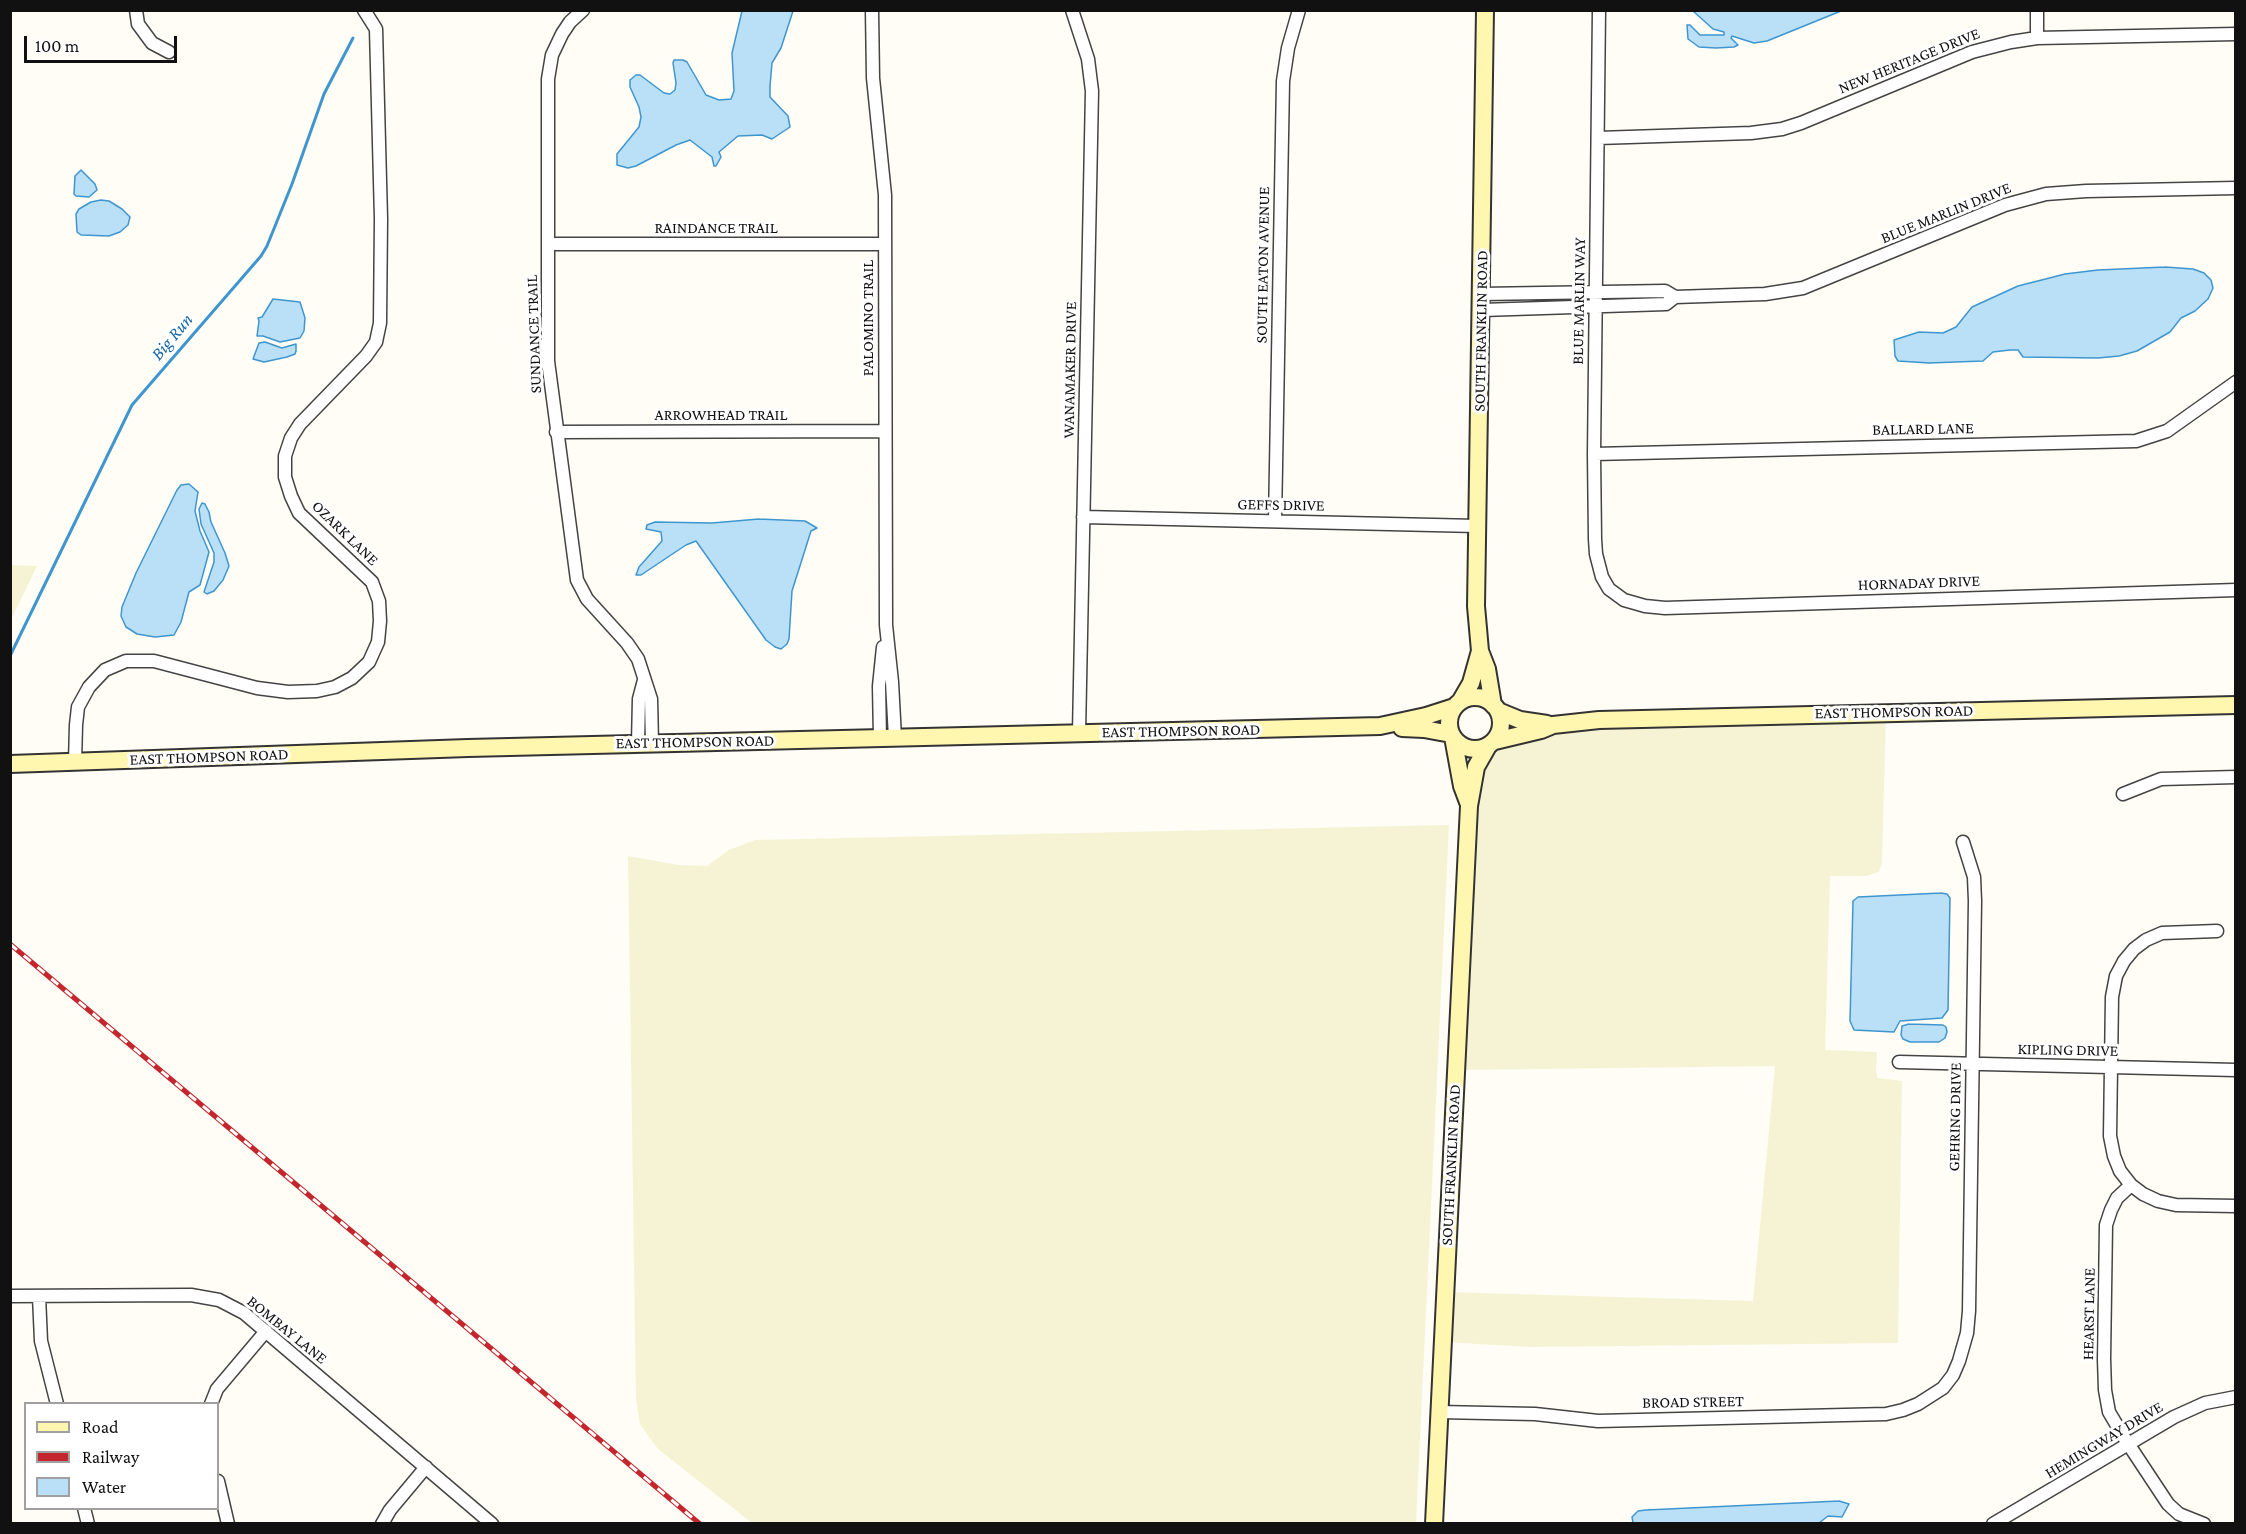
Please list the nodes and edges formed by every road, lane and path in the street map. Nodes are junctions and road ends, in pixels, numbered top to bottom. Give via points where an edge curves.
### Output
1 (136, 10) edge
2 (364, 10) edge
3 (583, 10) edge
4 (872, 10) edge
5 (1072, 10) edge
6 (1299, 10) edge
7 (1485, 10) edge
8 (1599, 10) edge
9 (2037, 10) edge
10 (2235, 34) edge
11 (2037, 38) junction
12 (169, 52) dead end
13 (1598, 138) junction
14 (2235, 188) edge
15 (548, 244) junction
16 (885, 244) junction
17 (1596, 292) junction
18 (1675, 297) junction
19 (1482, 302) junction
20 (1596, 306) junction
21 (2235, 382) edge
22 (556, 432) junction
23 (885, 432) junction
24 (1594, 454) junction
25 (1083, 517) junction
26 (1275, 521) junction
27 (1477, 526) junction
28 (1609, 589) joint
29 (2235, 590) edge
30 (1480, 651) junction
31 (1457, 705) junction
32 (2235, 705) edge
33 (1496, 708) junction
34 (1553, 725) junction
35 (1380, 726) junction
36 (1079, 733) junction
37 (1452, 736) junction
38 (887, 738) junction
39 (645, 743) junction
40 (1492, 743) junction
41 (75, 762) junction
42 (10, 764) edge
43 (2235, 777) edge
44 (2122, 794) dead end
45 (1469, 806) junction
46 (1963, 842) dead end
47 (2217, 931) dead end
48 (1899, 1062) dead end
49 (1973, 1065) junction
50 (2111, 1068) junction
51 (2235, 1070) edge
52 (2131, 1185) junction
53 (2235, 1206) edge
54 (10, 1296) edge
55 (39, 1296) junction
56 (266, 1331) junction
57 (1942, 1388) joint
58 (2235, 1397) edge
59 (56, 1402) edge
60 (212, 1402) edge
61 (1439, 1413) junction
62 (2129, 1446) junction
63 (426, 1467) junction
64 (219, 1485) edge
65 (228, 1524) edge
66 (382, 1524) edge
67 (492, 1524) edge
68 (1434, 1524) edge
69 (1994, 1524) edge
70 (2204, 1524) edge

1 - 12 street via 138,24 152,43
2 - 41 street, OZARK LANE via 376,28 381,323 376,342 366,356 291,438 285,456 285,477 299,513 372,582 379,601 378,642 369,662 352,678 317,691 257,688 154,661 124,662 105,670 78,707
3 - 15 street, SUNDANCE TRAIL via 562,34 552,55 548,79
4 - 16 street, PALOMINO TRAIL
5 - 25 street, WANAMAKER DRIVE via 1088,59 1092,91
6 - 26 street, SOUTH EATON AVENUE via 1283,81
7 - 19 main road, SOUTH FRANKLIN ROAD
8 - 13 street, BLUE MARLIN WAY
9 - 11 street
10 - 11 street, NEW HERITAGE DRIVE
11 - 13 street, NEW HERITAGE DRIVE via 1981,49 1782,129
13 - 17 street, BLUE MARLIN WAY
14 - 18 street, BLUE MARLIN DRIVE via 2046,194 2005,206 1803,288 1766,294
15 - 16 street, RAINDANCE TRAIL
15 - 22 street, SUNDANCE TRAIL via 548,361
16 - 23 street, PALOMINO TRAIL
17 - 18 street, BLUE MARLIN DRIVE via 1665,291
17 - 19 street, BLUE MARLIN DRIVE
17 - 20 street, BLUE MARLIN WAY
18 - 20 street, BLUE MARLIN DRIVE via 1666,304
19 - 20 street, BLUE MARLIN DRIVE
19 - 27 main road, SOUTH FRANKLIN ROAD
20 - 24 street, BLUE MARLIN WAY
21 - 24 street, BALLARD LANE via 2172,428 2136,441
22 - 23 street, ARROWHEAD TRAIL
22 - 39 street, SUNDANCE TRAIL via 577,580 587,599 638,659 644,680 639,699
23 - 38 street, PALOMINO TRAIL via 886,625 879,686
24 - 28 street, BLUE MARLIN WAY via 1596,554
25 - 26 street, GEFFS DRIVE
25 - 36 street, WANAMAKER DRIVE
26 - 27 street, GEFFS DRIVE
27 - 30 main road, SOUTH FRANKLIN ROAD
28 - 29 street, HORNADAY DRIVE via 1624,600 1665,608
30 - 31 main road, SOUTH FRANKLIN ROAD via 1471,683
30 - 33 main road, SOUTH FRANKLIN ROAD
31 - 33 main road via 1467,698 1479,697
31 - 35 main road, EAST THOMPSON ROAD
31 - 37 main road via 1449,718
32 - 34 main road, EAST THOMPSON ROAD via 1599,720
33 - 34 main road, EAST THOMPSON ROAD via 1521,720
33 - 40 main road via 1501,726
34 - 40 main road, EAST THOMPSON ROAD
35 - 36 main road, EAST THOMPSON ROAD
35 - 37 main road, EAST THOMPSON ROAD via 1424,729
36 - 38 main road, EAST THOMPSON ROAD
37 - 40 main road via 1469,749 1481,749
37 - 45 main road, SOUTH FRANKLIN ROAD
38 - 39 main road, EAST THOMPSON ROAD
39 - 41 main road, EAST THOMPSON ROAD
40 - 45 main road, SOUTH FRANKLIN ROAD via 1476,767
41 - 42 main road, EAST THOMPSON ROAD
43 - 44 street via 2161,779
45 - 61 main road, SOUTH FRANKLIN ROAD
46 - 49 street, GEHRING DRIVE via 1974,877 1976,901
47 - 50 street via 2162,933 2146,940 2124,961 2112,997
48 - 49 street, KIPLING DRIVE
49 - 50 street, KIPLING DRIVE
49 - 57 street, GEHRING DRIVE via 1967,1334 1953,1375
50 - 51 street, KIPLING DRIVE
50 - 52 street via 2110,1136 2120,1171
52 - 53 street via 2158,1201 2176,1205
52 - 62 street, HEARST LANE via 2117,1198 2106,1225 2104,1359 2109,1412
54 - 55 street, BOMBAY LANE
55 - 56 street, BOMBAY LANE via 191,1296 219,1300
55 - 59 street via 41,1341
56 - 60 street via 217,1389
56 - 63 street, BOMBAY LANE
57 - 61 street, BROAD STREET via 1918,1404 1886,1414 1598,1421 1535,1414
58 - 62 street, HEMINGWAY DRIVE via 2205,1403 2174,1417
61 - 68 main road, SOUTH FRANKLIN ROAD
62 - 69 street, HEMINGWAY DRIVE
62 - 70 street, HEARST LANE via 2168,1504 2179,1514
63 - 66 street
63 - 67 street, BOMBAY LANE
64 - 65 street

